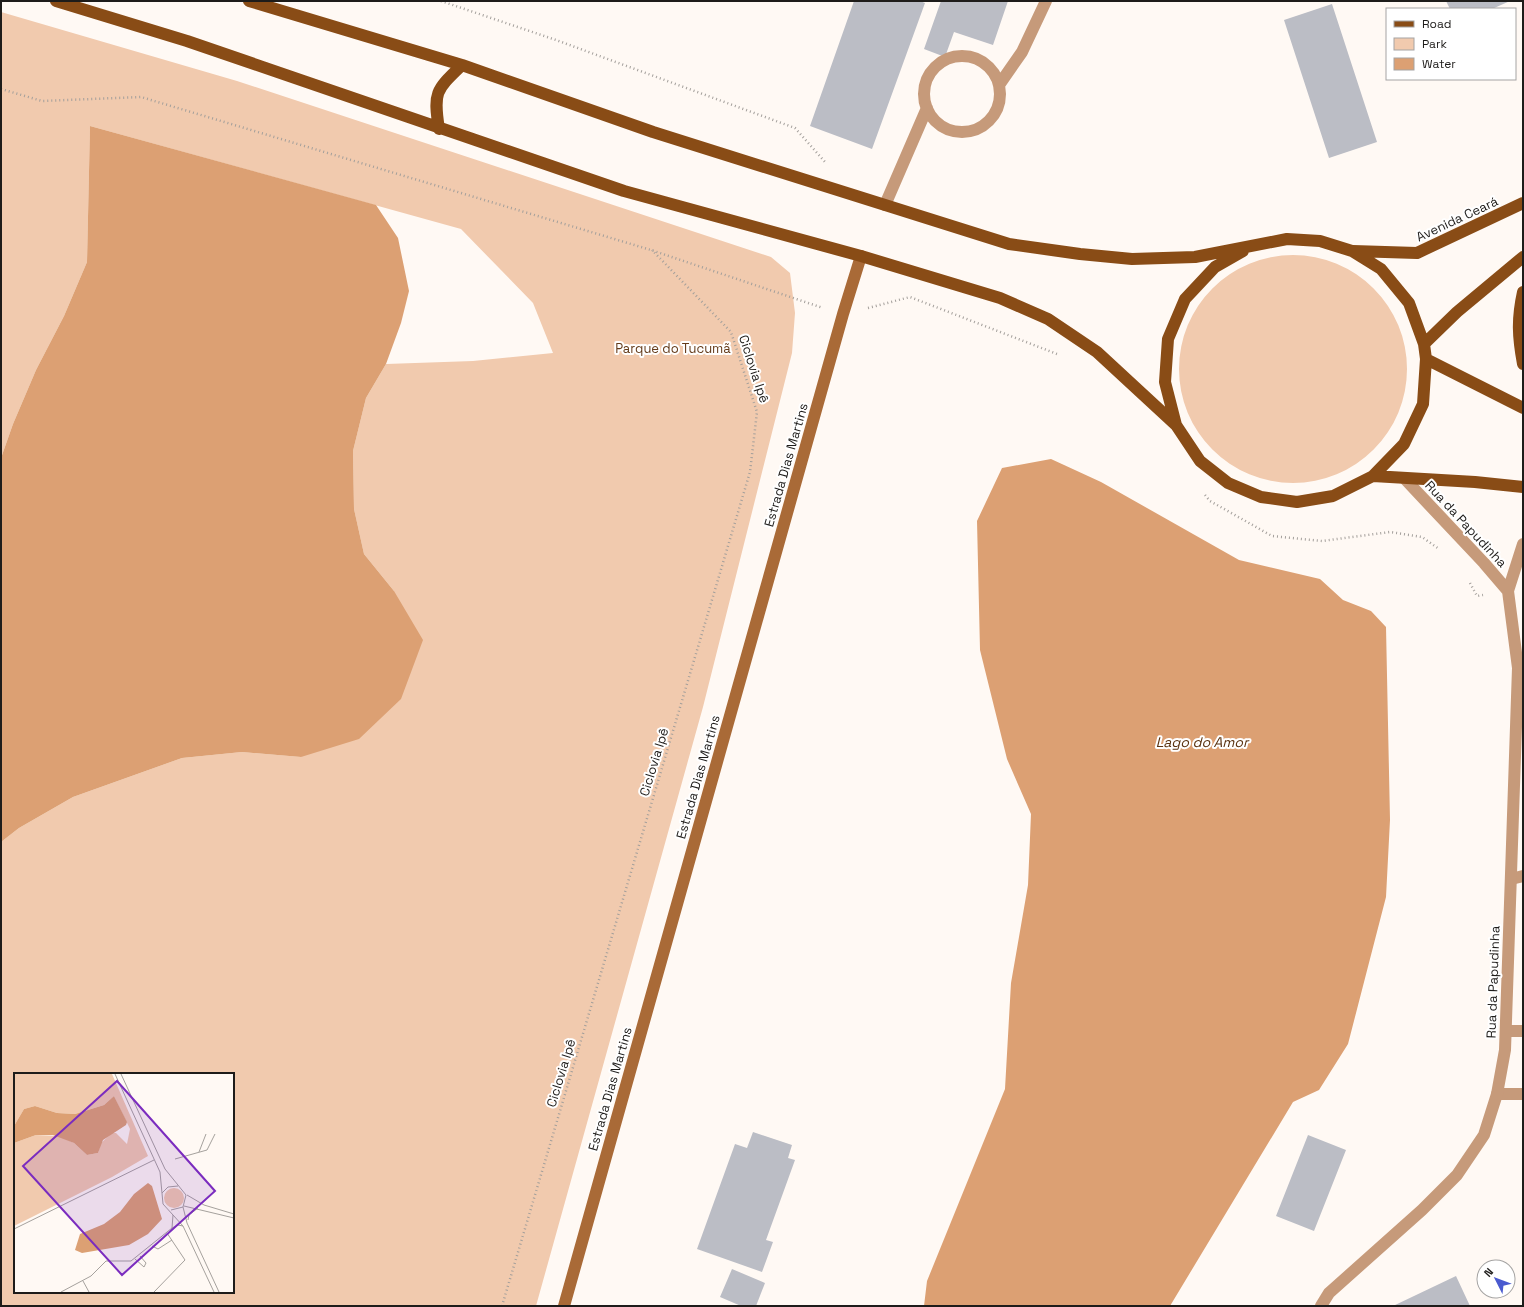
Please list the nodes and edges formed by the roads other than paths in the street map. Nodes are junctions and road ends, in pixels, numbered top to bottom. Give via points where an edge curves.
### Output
1 (56, 1) edge
2 (249, 1) edge
3 (1046, 1) edge
4 (462, 65) junction
5 (999, 85) junction
6 (927, 108) junction
7 (439, 128) junction
8 (1523, 203) edge
9 (885, 205) junction
10 (1253, 246) junction
11 (1352, 251) junction
12 (861, 256) junction
13 (1523, 257) edge
14 (1523, 292) edge
15 (1424, 344) junction
16 (1426, 360) junction
17 (1523, 364) edge
18 (1523, 408) edge
19 (1176, 424) junction
20 (1372, 476) junction
21 (1404, 478) junction
22 (1523, 487) edge
23 (1523, 544) edge
24 (1508, 591) junction
25 (1520, 669) edge
26 (1523, 876) edge
27 (1511, 879) junction
28 (1506, 1031) junction
29 (1523, 1032) edge
30 (1497, 1094) junction
31 (1523, 1094) edge
32 (564, 1306) edge
33 (1321, 1306) edge

1 - 7 main road via 187,41
2 - 4 main road
3 - 5 street via 1022,52
4 - 7 main road via 443,84 436,96
4 - 9 main road via 653,132
5 - 6 street via 1000,98 996,111 978,129 951,131 930,116
5 - 6 street via 994,73 985,64 973,58 960,56 947,60 936,67 928,78 924,90
6 - 9 street
7 - 12 main road via 624,191
8 - 11 main road, Avenida Ceará via 1417,253
9 - 10 main road via 1009,244 1080,254 1132,259 1195,257
10 - 11 main road via 1286,239 1320,241
10 - 19 main road via 1215,267 1185,299 1168,339 1165,382
11 - 15 main road via 1381,269 1409,303
12 - 19 main road via 1000,298 1048,319 1097,352
12 - 32 street, Estrada Dias Martins via 842,314
13 - 15 main road via 1457,312
14 - 17 main road via 1518,339
15 - 16 main road
16 - 18 main road
16 - 20 main road via 1422,404 1404,444
19 - 20 main road via 1200,461 1228,483 1261,497 1297,502 1333,496
20 - 21 main road
21 - 22 main road
21 - 24 street, Rua da Papudinha
23 - 24 street, Rua da Papudinha
24 - 25 street, Rua da Papudinha
25 - 27 street, Rua da Papudinha
26 - 27 street
27 - 28 street, Rua da Papudinha
28 - 29 street
28 - 30 street, Rua da Papudinha
30 - 31 street
30 - 33 street, Rua da Papudinha via 1484,1135 1457,1175 1422,1210 1329,1293

